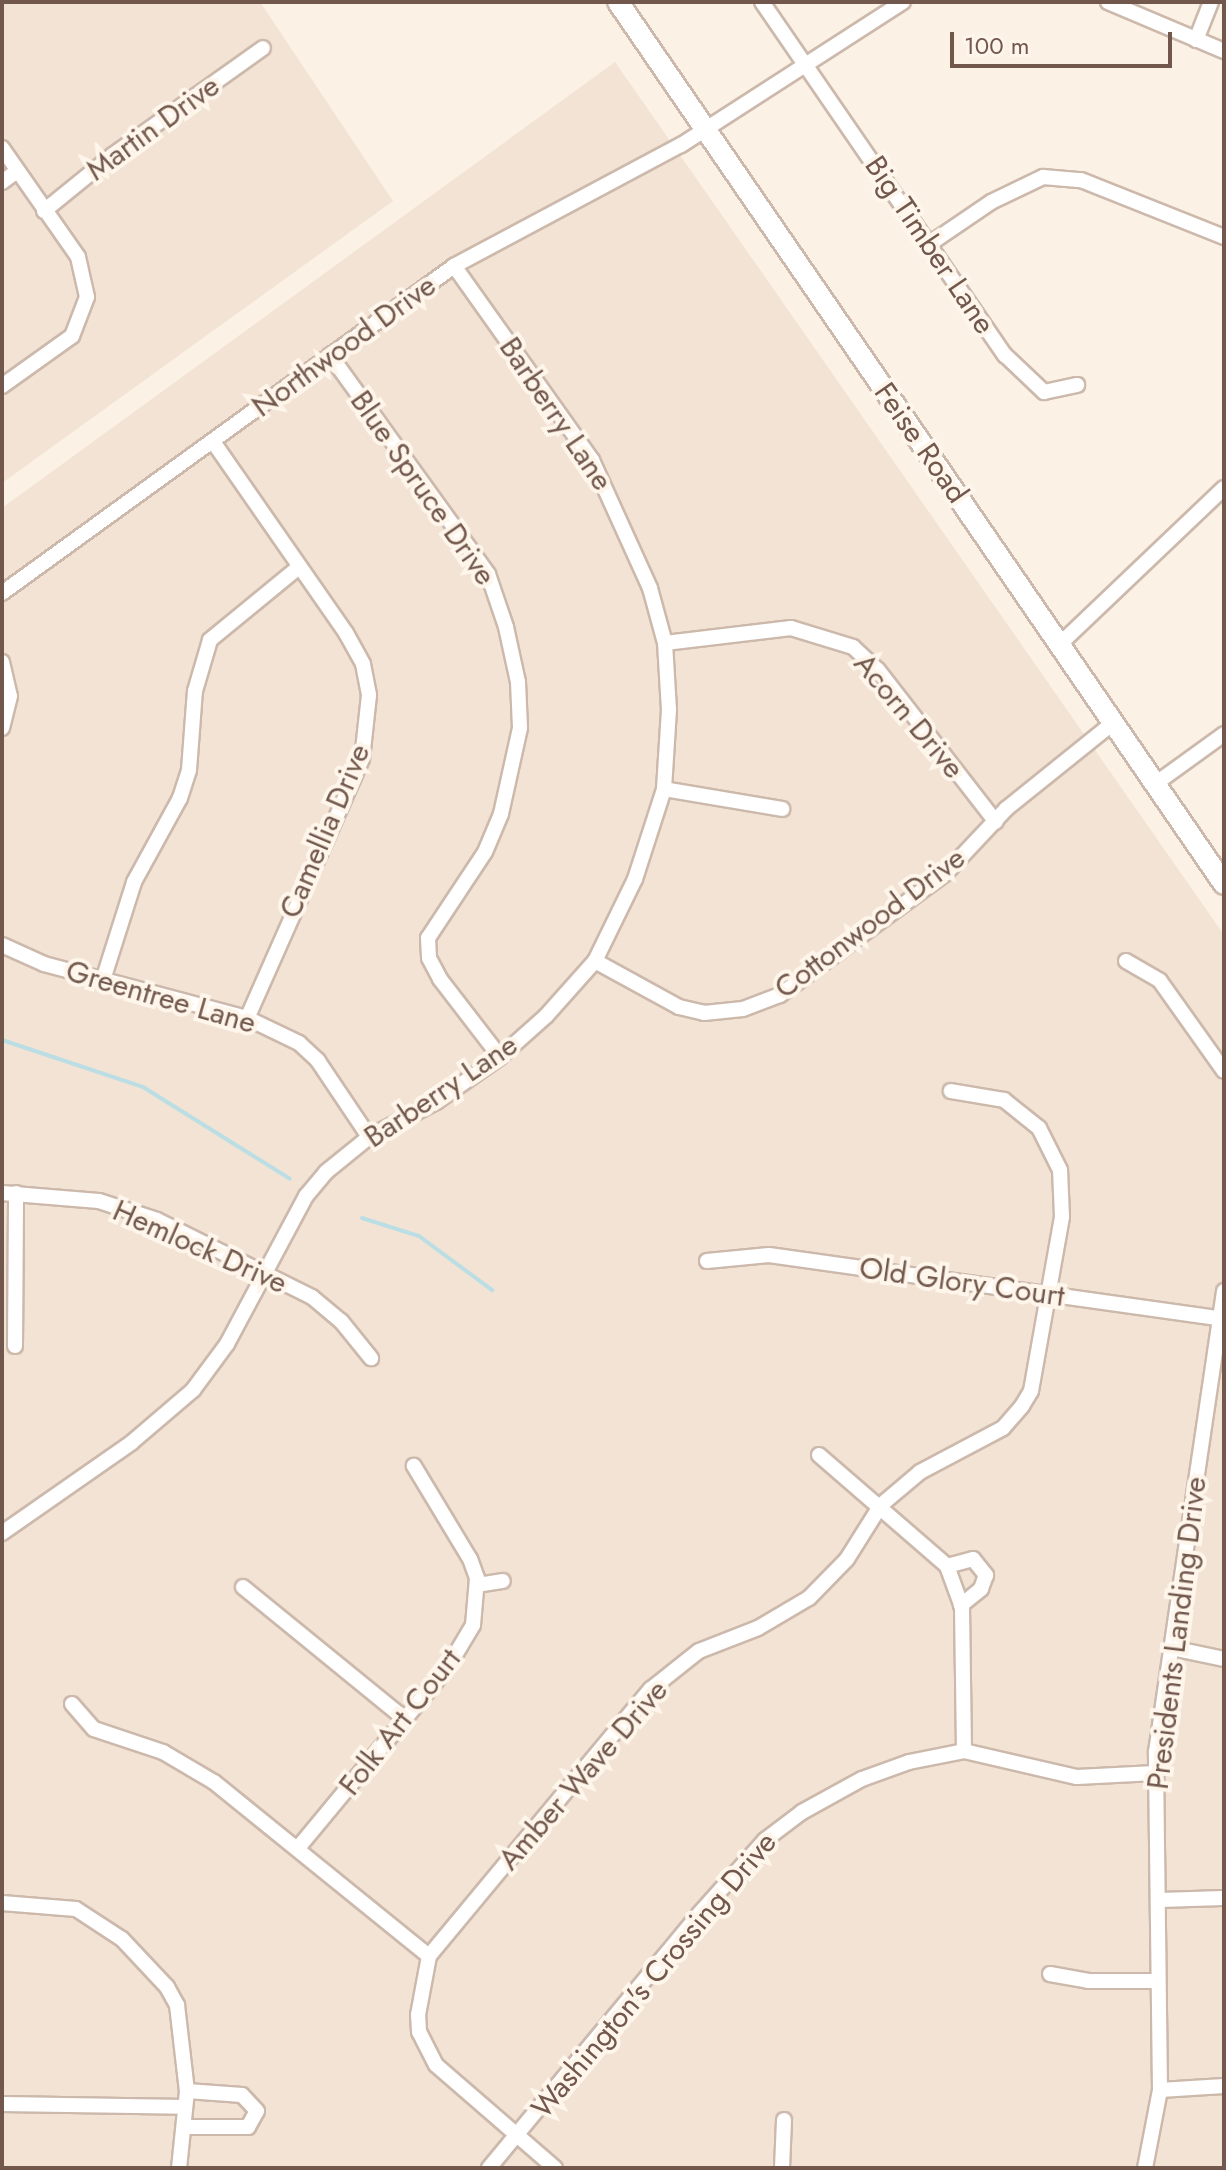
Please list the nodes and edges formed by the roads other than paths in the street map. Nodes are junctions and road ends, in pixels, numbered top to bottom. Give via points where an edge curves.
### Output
1 (618, 2) edge
2 (748, 2) edge
3 (761, 2) edge
4 (903, 2) edge
5 (1108, 2) edge
6 (1211, 2) edge
7 (1196, 40) junction
8 (263, 48) dead end
9 (1224, 51) edge
10 (805, 63) junction
11 (706, 129) junction
12 (2, 148) edge
13 (17, 171) junction
14 (2, 182) edge
15 (44, 211) junction
16 (1224, 237) edge
17 (928, 245) junction
18 (454, 266) junction
19 (330, 355) junction
20 (1077, 385) dead end
21 (2, 386) edge
22 (214, 443) junction
23 (1224, 488) edge
24 (299, 567) junction
25 (2, 593) edge
26 (665, 643) junction
27 (1060, 644) junction
28 (2, 662) edge
29 (1113, 723) junction
30 (2, 728) edge
31 (1224, 734) edge
32 (1155, 784) junction
33 (664, 789) junction
34 (782, 809) dead end
35 (996, 822) junction
36 (1224, 884) edge
37 (2, 945) edge
38 (595, 961) junction
39 (1126, 961) dead end
40 (103, 980) junction
41 (247, 1018) junction
42 (500, 1057) junction
43 (1224, 1071) edge
44 (951, 1091) dead end
45 (369, 1137) junction
46 (9, 1193) edge
47 (707, 1261) dead end
48 (263, 1273) junction
49 (1224, 1291) edge
50 (1048, 1295) junction
51 (1221, 1318) edge
52 (15, 1346) dead end
53 (371, 1358) dead end
54 (819, 1455) dead end
55 (414, 1466) dead end
56 (881, 1505) junction
57 (2, 1533) edge
58 (947, 1566) junction
59 (503, 1581) dead end
60 (477, 1585) junction
61 (243, 1587) dead end
62 (961, 1605) junction
63 (1172, 1648) junction
64 (1224, 1659) edge
65 (72, 1704) dead end
66 (405, 1719) junction
67 (964, 1751) junction
68 (1155, 1773) junction
69 (298, 1848) junction
70 (1224, 1898) edge
71 (1159, 1900) junction
72 (2, 1903) edge
73 (429, 1956) junction
74 (1050, 1974) dead end
75 (1158, 1981) junction
76 (1224, 2086) edge
77 (1160, 2090) junction
78 (186, 2099) junction
79 (2, 2104) edge
80 (784, 2120) dead end
81 (186, 2127) junction
82 (517, 2137) junction
83 (179, 2168) edge
84 (489, 2168) edge
85 (555, 2168) edge
86 (782, 2168) edge
87 (1145, 2168) edge

1 - 11 main road, Feise Road
2 - 3 street
3 - 10 street, Big Timber Lane
4 - 10 street, Northwood Drive
5 - 7 street
6 - 7 street
7 - 9 street
8 - 15 street, Martin Drive
10 - 11 street, Northwood Drive
10 - 17 street, Big Timber Lane
11 - 18 street, Northwood Drive
11 - 27 main road, Feise Road
12 - 13 street
13 - 14 street
13 - 15 street
15 - 21 street via 78,257 87,288 85,310 72,336
16 - 17 street via 1081,180 1043,177 991,202
17 - 20 street, Big Timber Lane via 1005,355 1036,387 1056,392
18 - 19 street, Northwood Drive
18 - 26 street, Barberry Lane via 592,460 640,562
19 - 22 street, Northwood Drive
19 - 42 street, Blue Spruce Drive via 488,574 506,627 518,682 520,728 501,814 485,852 428,938 429,958 440,979
22 - 24 street, Camellia Drive
22 - 25 street, Northwood Drive
23 - 27 street
24 - 40 street via 210,640 195,691 189,770 180,798 134,882
24 - 41 street, Camellia Drive via 363,664 367,740
26 - 33 street, Barberry Lane via 669,710
26 - 35 street, Acorn Drive via 791,628 853,647 878,670
27 - 29 main road, Feise Road
28 - 30 street via 10,696
29 - 32 main road, Feise Road
29 - 35 street, Cottonwood Drive via 1057,765
31 - 32 street
32 - 36 main road, Feise Road
33 - 34 street
33 - 38 street, Barberry Lane via 635,879
35 - 38 street, Cottonwood Drive via 946,873 780,995 743,1009 704,1013 679,1007
37 - 40 street, Greentree Lane
38 - 42 street, Barberry Lane
39 - 43 street via 1160,981
40 - 41 street, Greentree Lane
41 - 45 street, Greentree Lane via 299,1043 318,1061
42 - 45 street, Barberry Lane via 436,1102
44 - 50 street, Amber Wave Drive via 1004,1100 1039,1128 1056,1158 1062,1217
45 - 48 street, Barberry Lane via 306,1196
46 - 48 street, Hemlock Drive via 99,1201 157,1220
46 - 52 street
47 - 50 street, Old Glory Court via 769,1255
48 - 53 street, Hemlock Drive via 331,1313
48 - 57 street, Barberry Lane via 227,1344 193,1390 131,1443
49 - 51 street, Presidents Landing Drive
50 - 51 street, Old Glory Court
50 - 56 street, Amber Wave Drive via 1031,1391 1022,1406 1003,1428 920,1472
51 - 63 street, Presidents Landing Drive
54 - 56 street
55 - 60 street, Folk Art Court via 465,1547
56 - 58 street
56 - 73 street, Amber Wave Drive via 847,1559 809,1598 758,1628 699,1651 651,1689
58 - 62 street
58 - 62 street via 973,1559 986,1575 981,1589
59 - 60 street
60 - 66 street, Folk Art Court via 473,1625 448,1667
61 - 66 street
62 - 67 street
63 - 64 street
63 - 68 street, Presidents Landing Drive
65 - 69 street via 94,1729 163,1752 214,1782
66 - 69 street, Folk Art Court
67 - 68 street, Washington's Crossing Drive via 1077,1777
67 - 82 street, Washington's Crossing Drive via 862,1779 774,1833 700,1913
68 - 71 street, Presidents Landing Drive
69 - 73 street
70 - 71 street
71 - 75 street, Presidents Landing Drive
72 - 78 street via 76,1909 122,1939 155,1970 177,2005
73 - 82 street, Amber Wave Drive via 418,2015 427,2050 449,2080
74 - 75 street via 1088,1981
75 - 77 street, Presidents Landing Drive
76 - 77 street
77 - 87 street, Presidents Landing Drive
78 - 79 street
78 - 81 street
78 - 81 street via 242,2095 257,2111 248,2127
80 - 86 street
81 - 83 street
82 - 84 street, Washington's Crossing Drive
82 - 85 street, Amber Wave Drive

